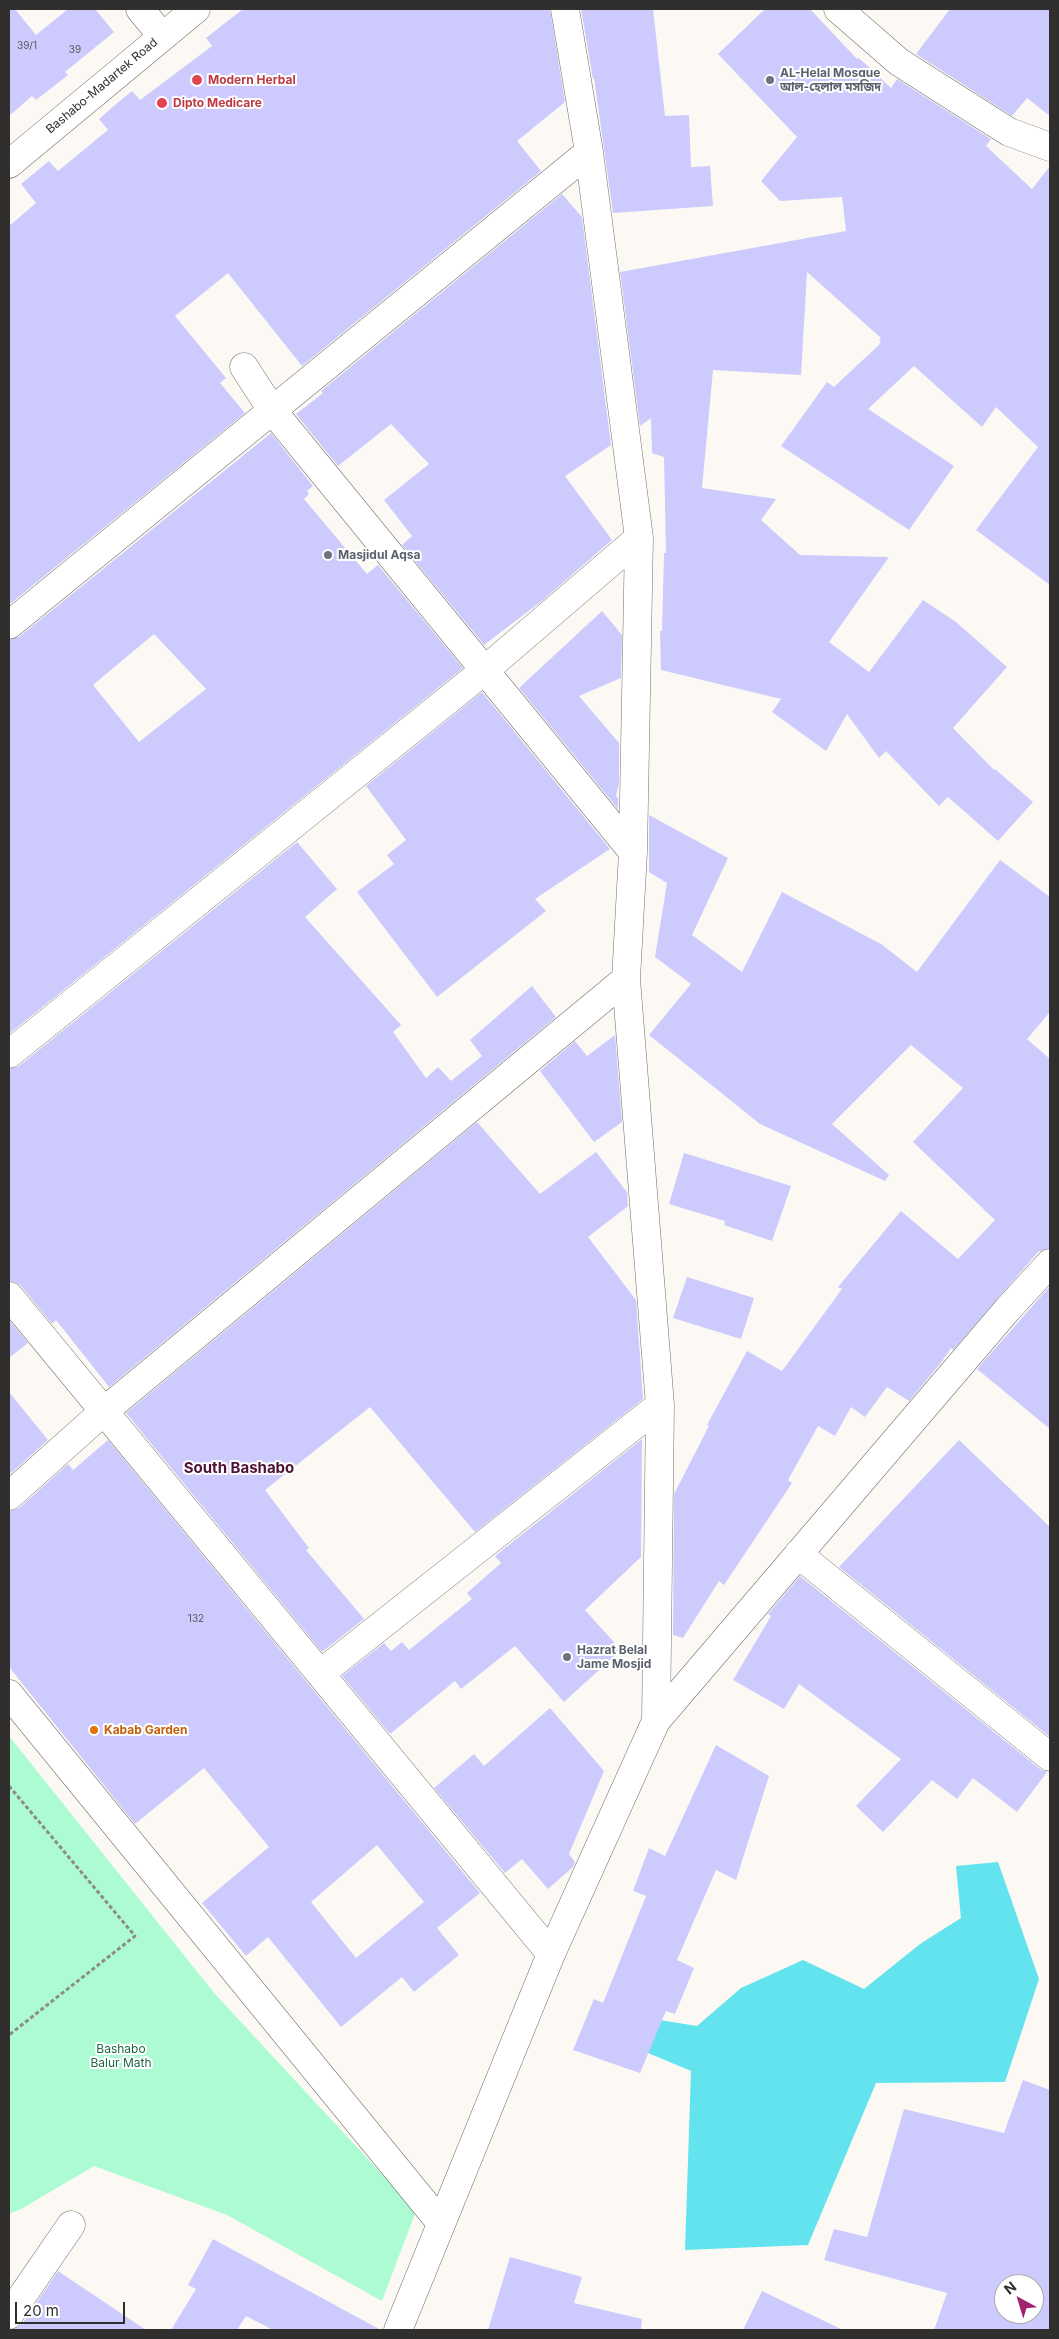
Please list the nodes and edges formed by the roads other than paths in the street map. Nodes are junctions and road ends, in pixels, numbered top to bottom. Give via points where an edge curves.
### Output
1 (140, 9) edge
2 (196, 9) edge
3 (565, 9) edge
4 (838, 9) edge
5 (162, 36) junction
6 (1050, 147) edge
7 (589, 152) junction
8 (9, 164) edge
9 (244, 367) dead end
10 (272, 410) junction
11 (639, 538) junction
12 (9, 625) edge
13 (485, 670) junction
14 (633, 852) junction
15 (626, 979) junction
16 (9, 1054) edge
17 (1050, 1263) edge
18 (9, 1296) edge
19 (660, 1405) junction
20 (103, 1412) junction
21 (9, 1496) edge
22 (798, 1554) junction
23 (322, 1674) junction
24 (9, 1694) edge
25 (656, 1721) junction
26 (1050, 1757) edge
27 (551, 1954) junction
28 (440, 2222) junction
29 (71, 2225) dead end
30 (9, 2315) edge
31 (398, 2330) edge

1 - 5 street
2 - 5 street, Bashabo-Madartek Road
3 - 7 street
4 - 6 street via 899,62 1009,132
5 - 8 street, Bashabo-Madartek Road
7 - 10 street
7 - 11 street
9 - 10 street
10 - 12 street
10 - 13 street
11 - 13 street
11 - 14 street
13 - 14 street
13 - 16 street
14 - 15 street
15 - 19 street
15 - 20 street
17 - 22 street
18 - 20 street
19 - 23 street
19 - 25 street
20 - 21 street
20 - 23 street
22 - 25 street
22 - 26 street
23 - 27 street
24 - 28 street
25 - 27 street
27 - 28 street
28 - 31 street
29 - 30 street

